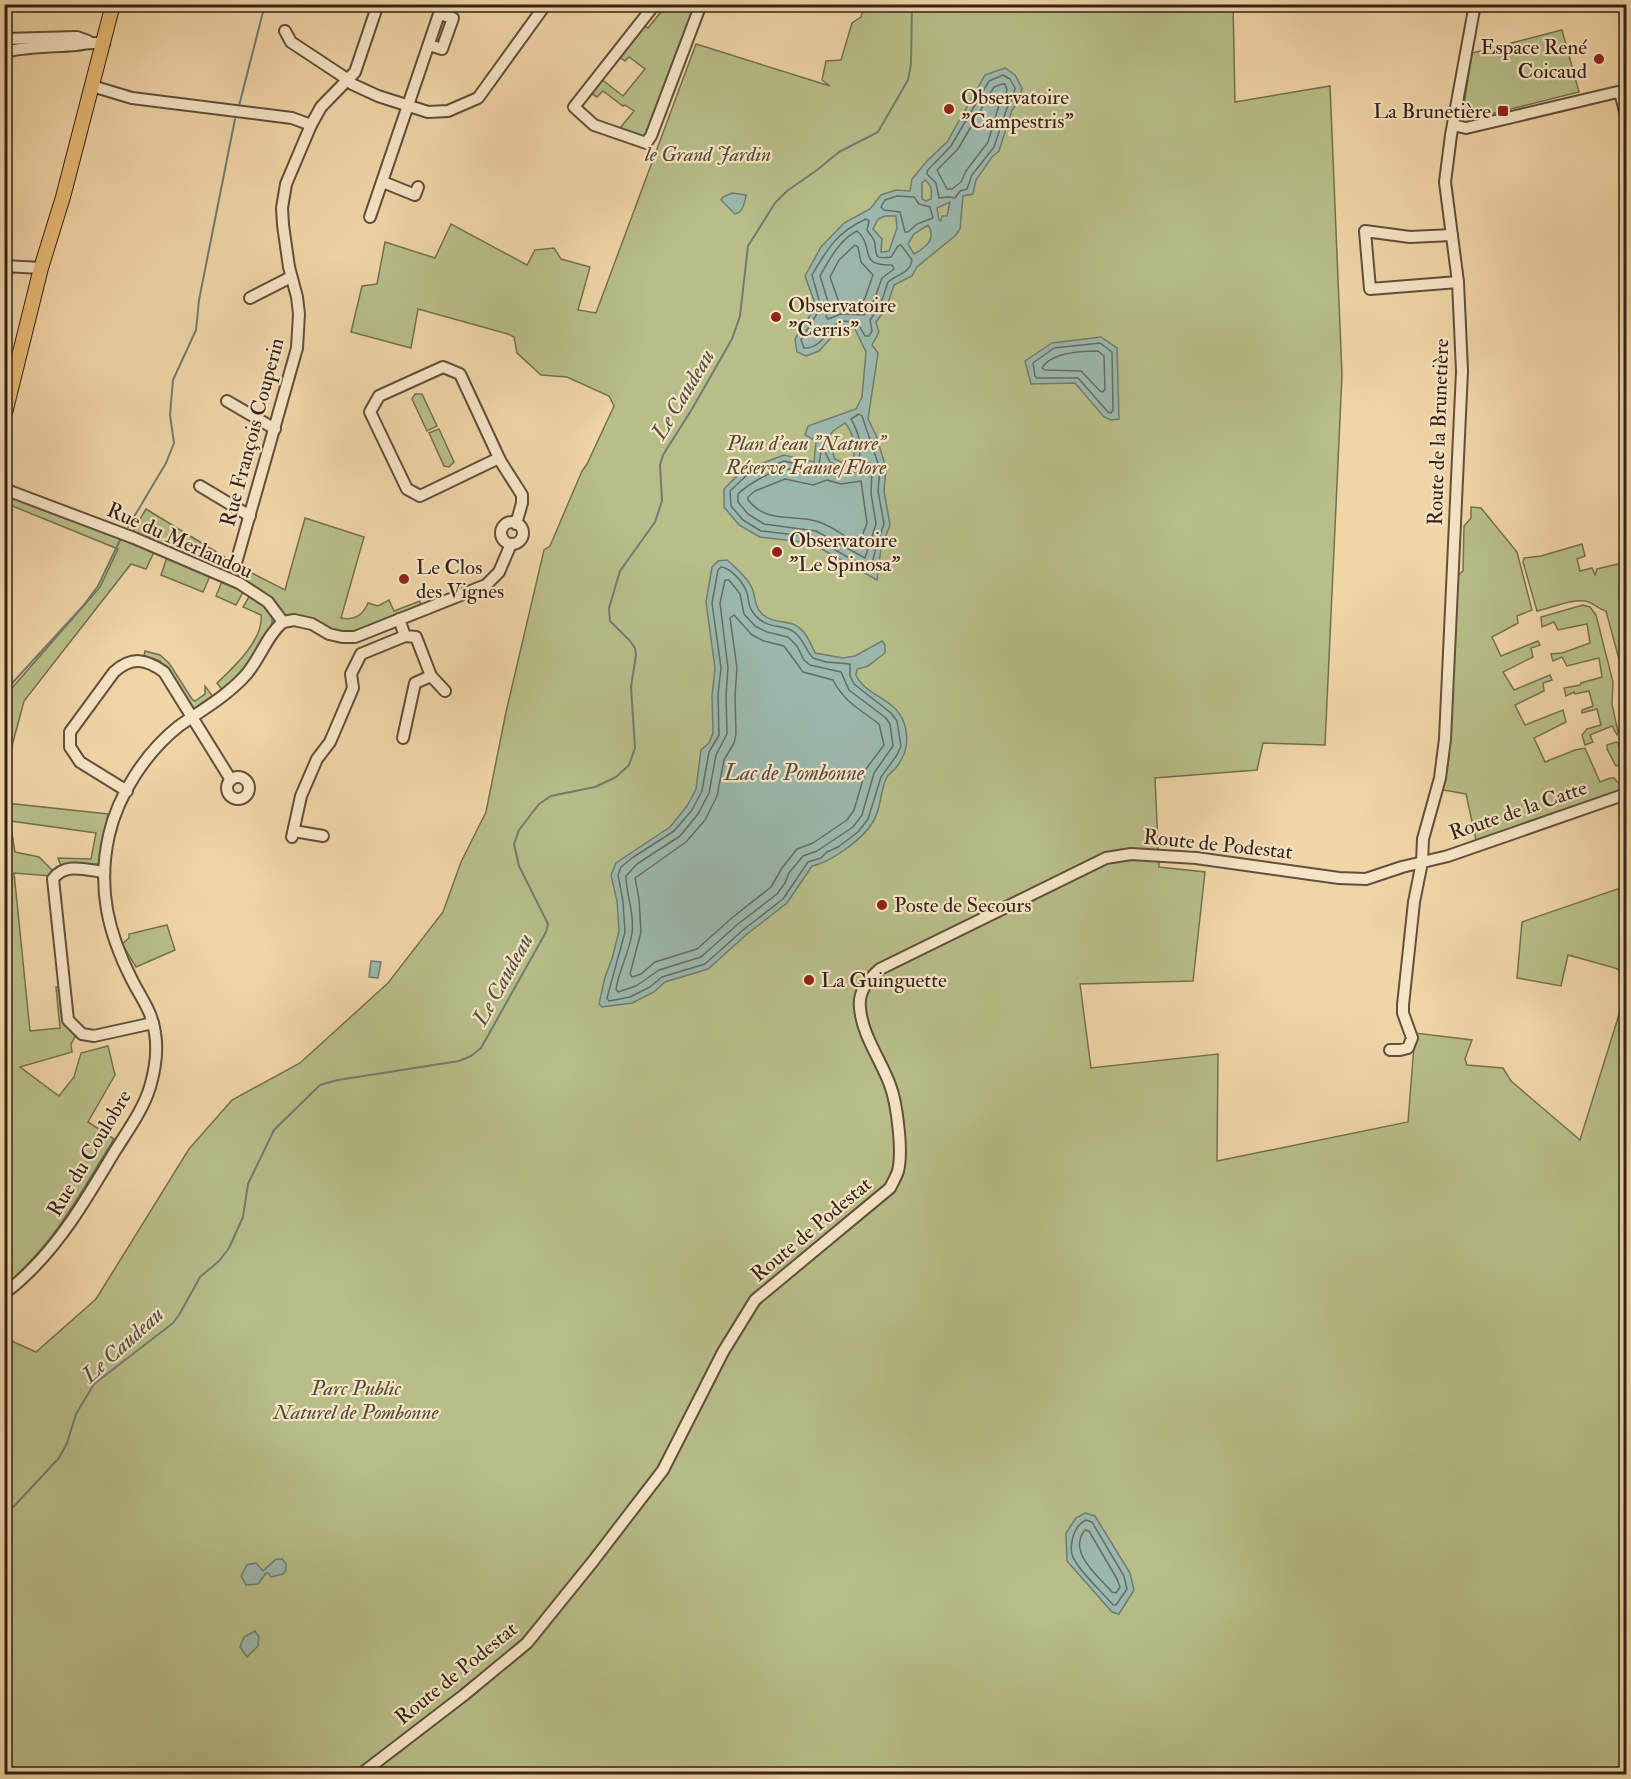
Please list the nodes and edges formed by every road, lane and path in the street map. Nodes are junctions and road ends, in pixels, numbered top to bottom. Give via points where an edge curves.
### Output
1 (113, 4) edge
2 (378, 4) edge
3 (546, 4) edge
4 (656, 4) edge
5 (1475, 4) edge
6 (698, 5) edge
7 (285, 31) dead end
8 (4, 39) edge
9 (88, 41) junction
10 (104, 44) junction
11 (429, 45) dead end
12 (4, 52) edge
13 (347, 79) junction
14 (92, 86) junction
15 (1623, 91) edge
16 (409, 105) junction
17 (1626, 115) edge
18 (311, 125) junction
19 (1454, 125) junction
20 (383, 182) junction
21 (418, 187) dead end
22 (370, 218) dead end
23 (1452, 235) junction
24 (4, 266) edge
25 (41, 268) junction
26 (291, 277) junction
27 (1458, 282) junction
28 (250, 298) dead end
29 (227, 400) dead end
30 (4, 417) edge
31 (275, 429) junction
32 (499, 458) junction
33 (200, 486) dead end
34 (4, 489) edge
35 (250, 516) junction
36 (236, 562) dead end
37 (399, 619) junction
38 (283, 622) junction
39 (405, 636) junction
40 (431, 676) junction
41 (445, 691) dead end
42 (191, 718) junction
43 (403, 738) dead end
44 (231, 780) dead end
45 (127, 791) junction
46 (1626, 794) edge
47 (323, 836) dead end
48 (1422, 862) junction
49 (104, 872) junction
50 (153, 1023) junction
51 (1390, 1050) dead end
52 (4, 1293) edge
53 (361, 1774) edge

1 - 10 main road
2 - 13 street, Rue François Couperin via 355,72
3 - 16 street via 478,98 448,111 428,112
4 - 6 street via 574,107 594,125 646,143
5 - 19 street, Route de la Brunetière
7 - 13 street via 291,42
8 - 9 street via 77,37
9 - 10 street
9 - 12 street
10 - 14 main road
11 - 16 street
13 - 16 street via 378,96
13 - 18 street, Rue François Couperin via 321,107
14 - 18 street via 132,98 292,118
14 - 25 main road
15 - 17 street
15 - 19 street via 1466,128
16 - 20 street
18 - 26 street, Rue François Couperin via 286,184 282,208
19 - 23 street, Route de la Brunetière via 1444,182
20 - 21 street via 415,195
20 - 22 street
23 - 27 street, Route de la Brunetière
23 - 27 street via 1410,237 1365,231 1370,289
24 - 25 street
25 - 30 main road
26 - 28 street
26 - 31 street, Rue François Couperin via 297,297 299,332
27 - 48 street, Route de la Brunetière via 1462,371 1445,739 1440,778 1423,839
29 - 31 street
31 - 35 street, Rue François Couperin
32 - 32 street via 460,374 443,367 379,396 370,412 407,489 420,496
32 - 37 street via 522,495 516,524 506,524 501,532 504,541 511,544 499,572 486,585
33 - 35 street
34 - 38 street, Rue du Merlandou via 134,538 239,584 268,602
35 - 36 street, Rue François Couperin
37 - 38 street via 355,637 329,634 294,620
37 - 39 street
38 - 42 street, Rue du Coulobre via 274,629 245,676
39 - 40 street via 416,637
39 - 47 street via 361,654 351,674 353,688 301,796 293,834
40 - 41 street
40 - 43 street via 415,683
42 - 44 street
42 - 45 street, Rue du Coulobre via 147,758
42 - 45 street via 164,672 150,662 123,664 114,672 70,732 70,747 80,762
45 - 49 street, Rue du Coulobre via 109,835
46 - 48 street, Route de la Catte
48 - 51 street, Route de la Brunetière via 1403,1005 1413,1038 1408,1047
48 - 53 street, Route de Podestat via 1366,879 1196,858 1131,854 1106,858 880,969 864,986 860,1008 896,1106 899,1169 890,1188 755,1300 723,1352 663,1470 527,1643
49 - 50 street, Rue du Coulobre via 106,913 113,936
49 - 50 street via 70,868 58,872 53,879 68,1020 81,1034 94,1036
50 - 52 street, Rue du Coulobre via 155,1063 140,1111 70,1225 41,1260

